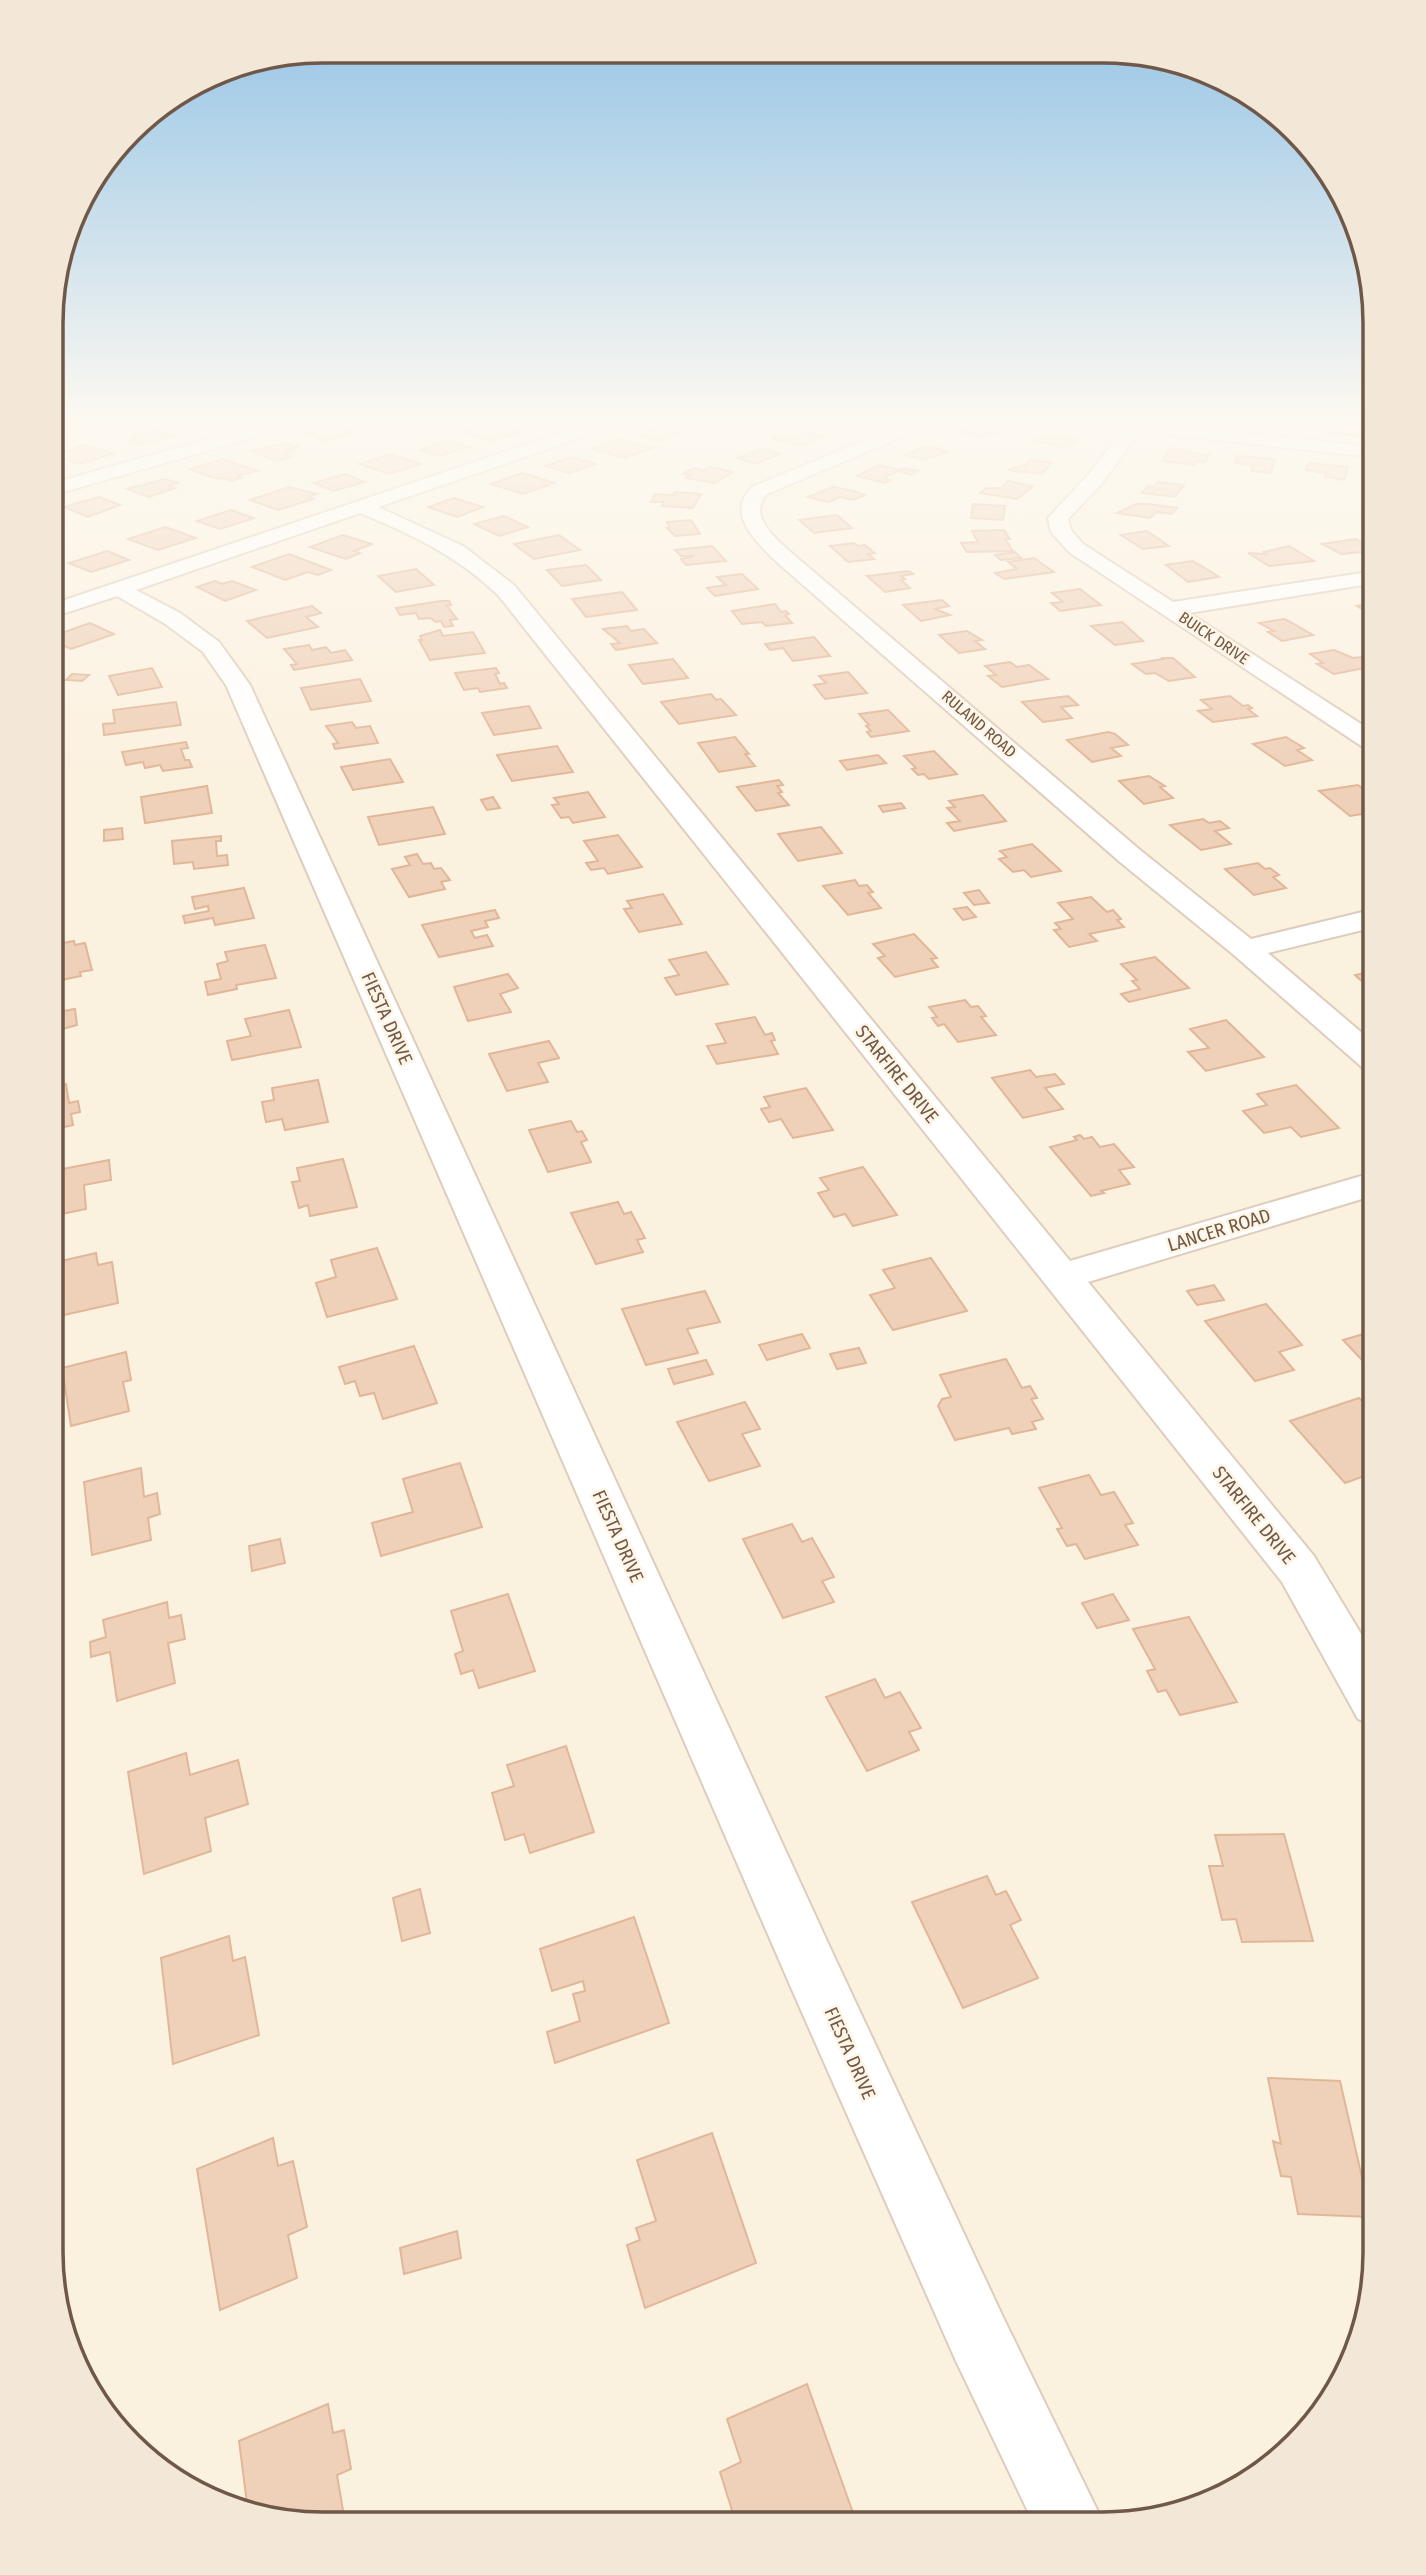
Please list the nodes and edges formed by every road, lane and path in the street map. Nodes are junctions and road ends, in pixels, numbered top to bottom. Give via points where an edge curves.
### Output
1 (264, 540) edge
2 (441, 540) edge
3 (768, 540) edge
4 (1069, 540) edge
5 (1363, 579) edge
6 (120, 589) junction
7 (63, 608) edge
8 (1170, 609) junction
9 (1363, 736) edge
10 (1363, 921) edge
11 (1245, 949) junction
12 (1363, 1051) edge
13 (1363, 1187) edge
14 (1063, 1276) junction
15 (1363, 1681) edge
16 (1064, 2512) edge

1 - 6 street
2 - 14 street, STARFIRE DRIVE via 487,570 506,590
3 - 11 street, RULAND ROAD via 1130,856
4 - 8 street, BUICK DRIVE
5 - 8 street
6 - 7 street
6 - 16 street, FIESTA DRIVE via 211,647 238,685 807,1960 979,2338
8 - 9 street, BUICK DRIVE
10 - 11 street
11 - 12 street, RULAND ROAD
13 - 14 street, LANCER ROAD
14 - 15 street, STARFIRE DRIVE via 1298,1569

